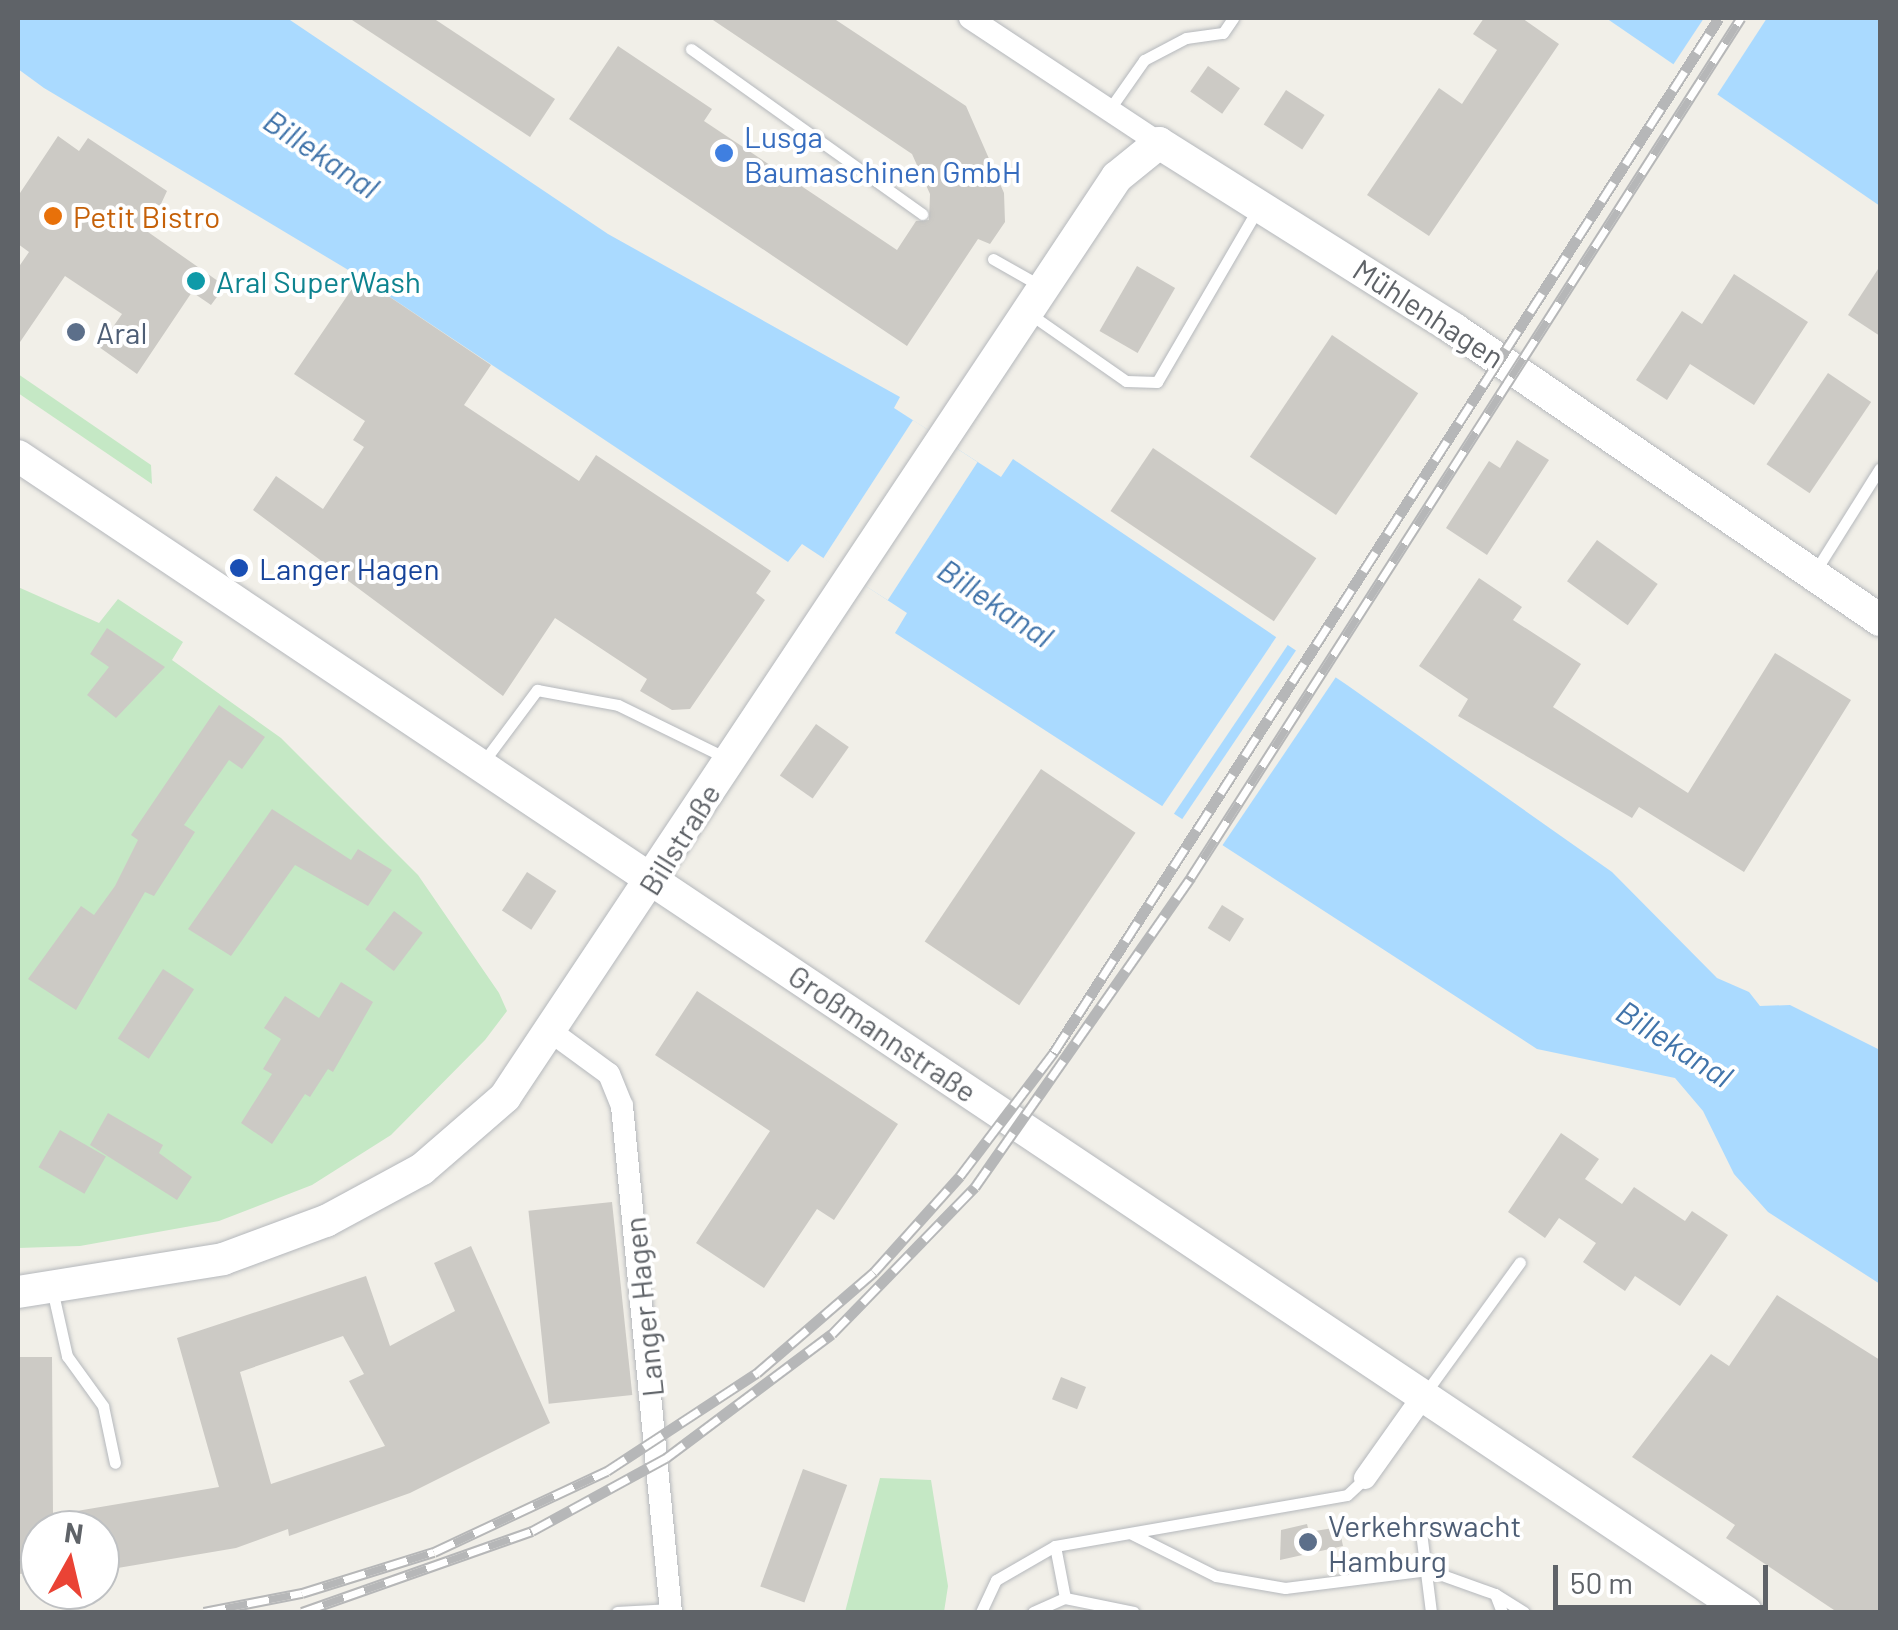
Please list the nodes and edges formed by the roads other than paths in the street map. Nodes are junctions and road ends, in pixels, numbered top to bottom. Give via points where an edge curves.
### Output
1 (970, 18) edge
2 (1233, 18) edge
3 (692, 49) dead end
4 (1109, 110) junction
5 (1159, 143) junction
6 (1260, 204) junction
7 (922, 214) dead end
8 (993, 259) dead end
9 (1035, 299) junction
10 (18, 456) edge
11 (1880, 468) edge
12 (1813, 574) junction
13 (1880, 620) edge
14 (728, 760) junction
15 (482, 765) junction
16 (653, 878) junction
17 (554, 1033) junction
18 (1520, 1262) dead end
19 (52, 1288) junction
20 (18, 1292) edge
21 (1424, 1395) junction
22 (115, 1463) dead end
23 (1366, 1478) joint
24 (1421, 1532) dead end
25 (1130, 1533) junction
26 (1055, 1546) junction
27 (1428, 1570) junction
28 (1495, 1594) junction
29 (1065, 1598) junction
30 (671, 1610) edge
31 (617, 1612) edge
32 (980, 1612) edge
33 (1033, 1612) edge
34 (1134, 1612) edge
35 (1431, 1612) edge
36 (1502, 1612) edge
37 (1524, 1612) edge
38 (1746, 1612) edge

1 - 4 street, Mühlenhagen
2 - 4 lane via 1223,33 1186,38 1144,60
3 - 7 lane
4 - 5 street, Mühlenhagen
5 - 6 street, Mühlenhagen
5 - 9 street, Billstraße via 1117,177
6 - 9 lane via 1157,382 1112,373
6 - 12 street, Mühlenhagen
8 - 9 lane
9 - 14 street, Billstraße
10 - 15 street, Großmannstraße
11 - 12 lane
12 - 13 street, Mühlenhagen
14 - 15 lane via 618,704 538,690
14 - 16 street, Billstraße
15 - 16 street, Großmannstraße
16 - 17 street, Billstraße
16 - 21 street, Großmannstraße
17 - 19 street, Billstraße via 472,1129 369,1200 223,1259
17 - 30 street, Langer Hagen via 609,1074 622,1106
18 - 21 lane
19 - 20 street, Billstraße
19 - 22 lane via 68,1356 104,1406
21 - 23 street
21 - 38 street, Großmannstraße
23 - 25 lane via 1347,1496
24 - 27 lane
25 - 26 lane
25 - 27 lane via 1216,1576 1285,1588
26 - 29 lane
26 - 32 lane via 996,1580
27 - 28 lane
27 - 35 lane
28 - 36 lane
28 - 37 lane
29 - 33 lane
29 - 34 lane
30 - 31 lane

